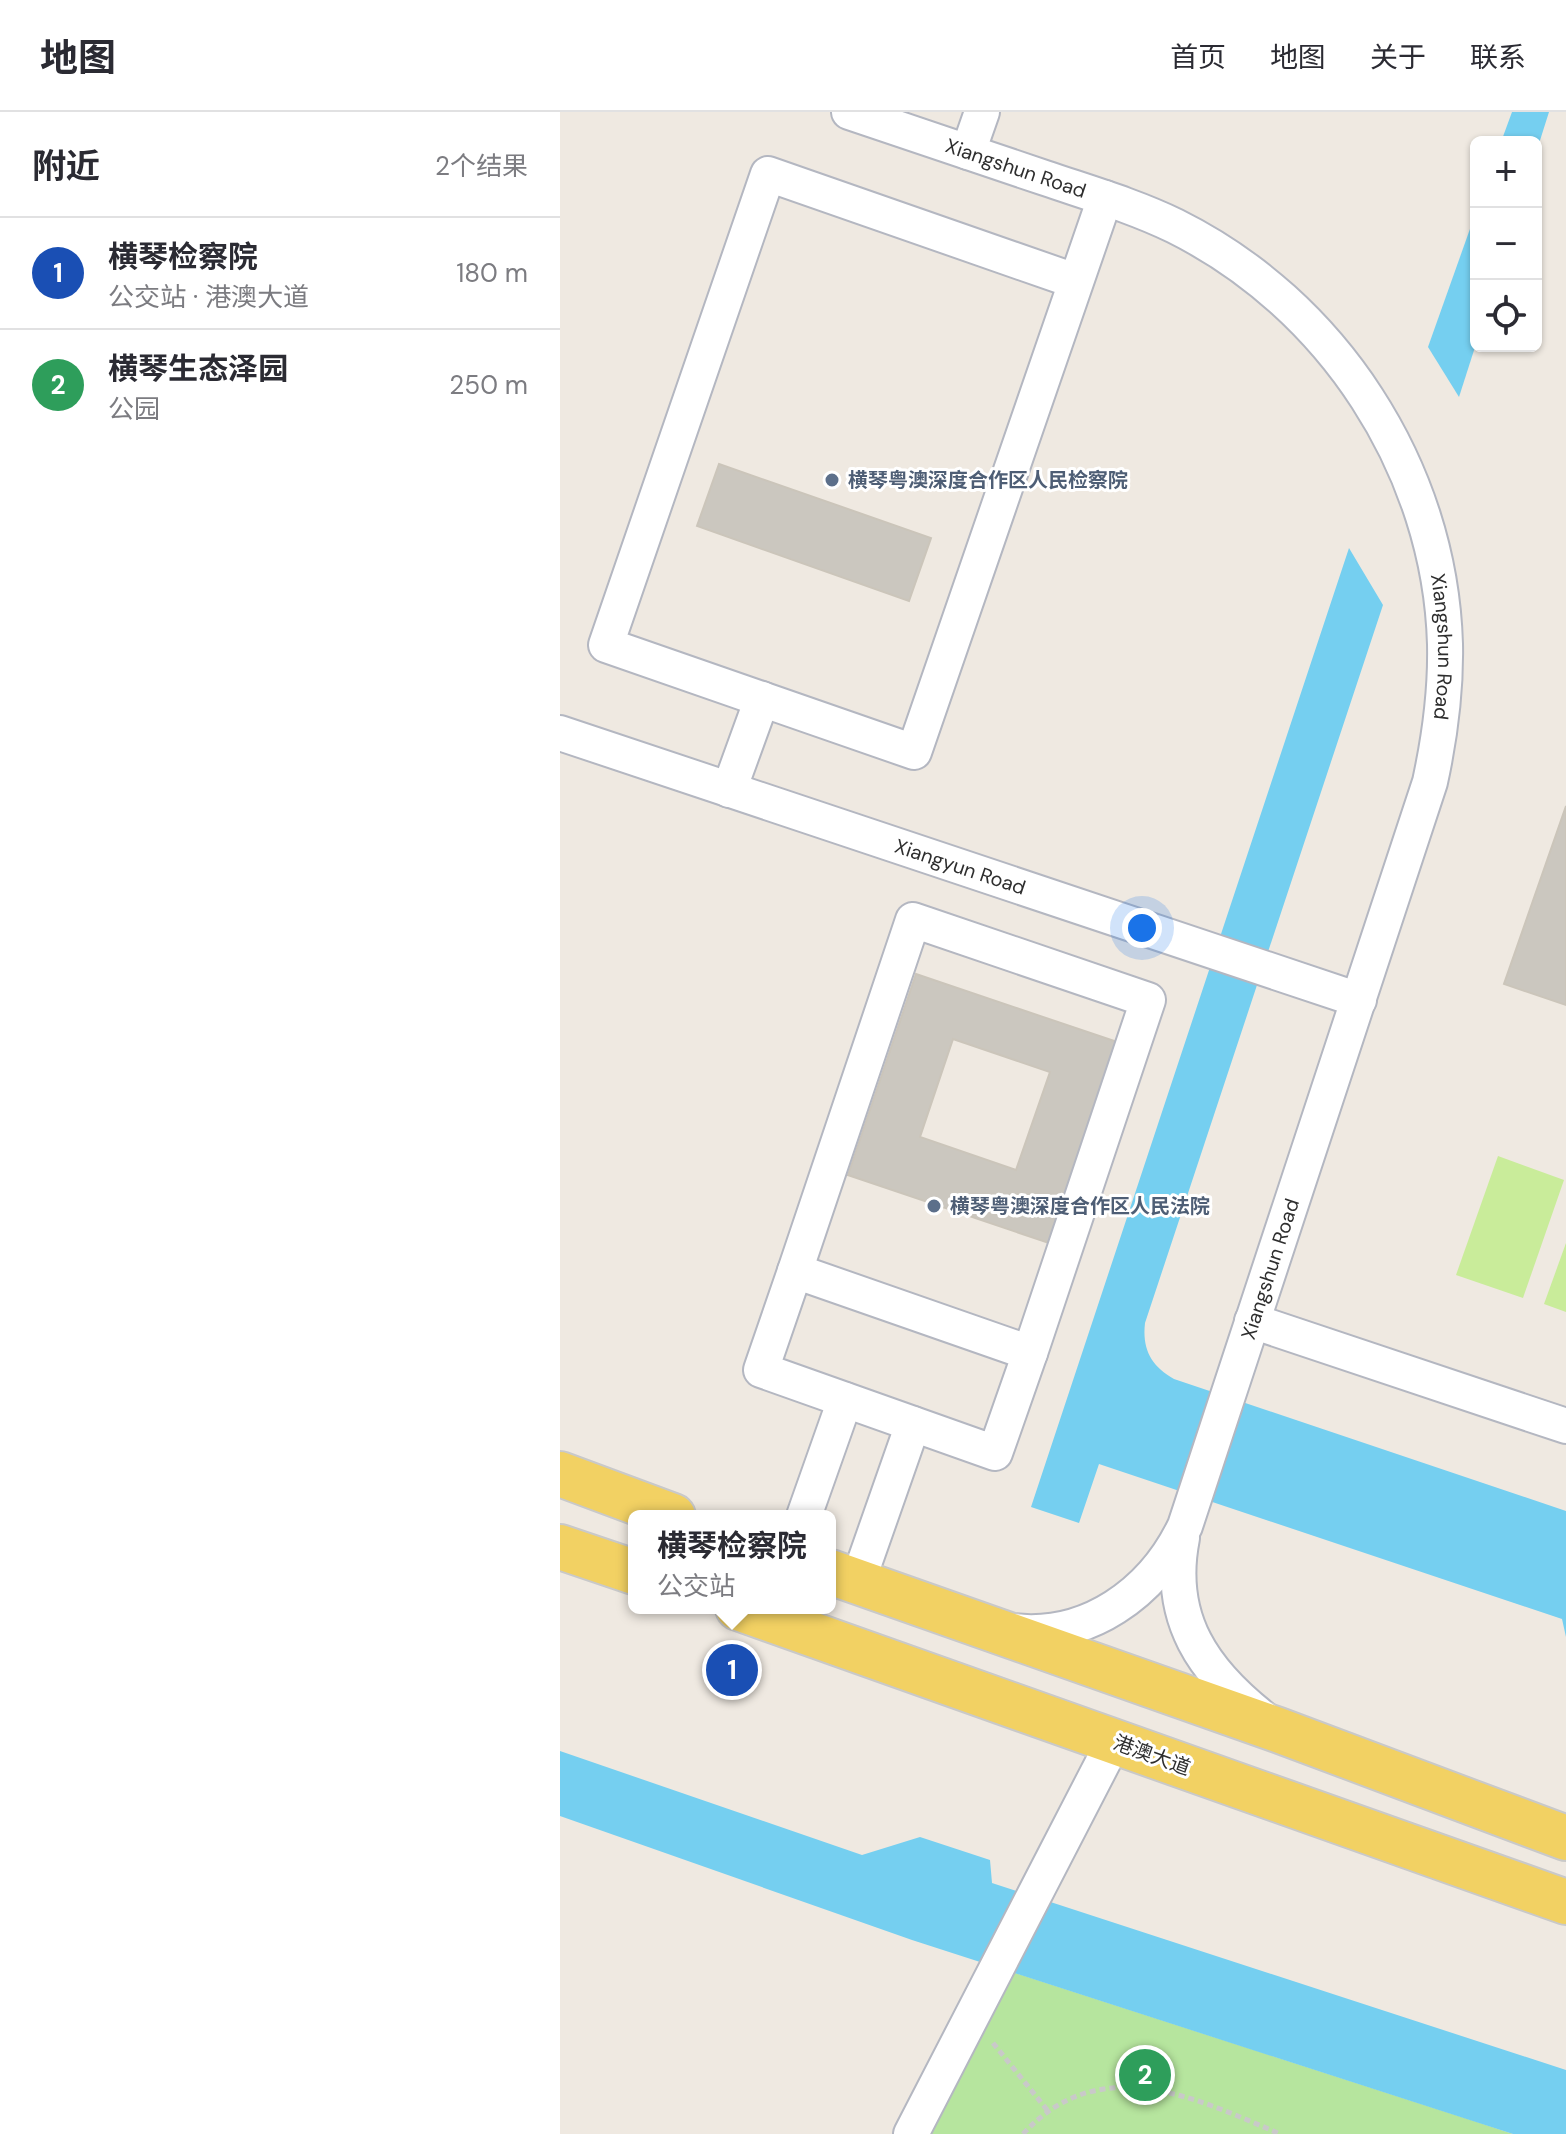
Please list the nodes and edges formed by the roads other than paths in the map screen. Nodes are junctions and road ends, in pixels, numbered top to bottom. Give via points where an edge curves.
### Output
1 (849, 112) edge
2 (982, 112) edge
3 (883, 117) edge
4 (968, 152) junction
5 (1105, 198) junction
6 (1075, 281) junction
7 (762, 699) junction
8 (560, 733) edge
9 (729, 790) junction
10 (1359, 1000) junction
11 (795, 1271) junction
12 (1252, 1321) junction
13 (1030, 1353) junction
14 (845, 1400) junction
15 (913, 1424) junction
16 (1566, 1426) edge
17 (560, 1474) edge
18 (657, 1510) edge
19 (806, 1510) edge
20 (1185, 1526) junction
21 (560, 1547) edge
22 (628, 1570) edge
23 (844, 1576) edge
24 (755, 1614) edge
25 (995, 1629) junction
26 (1278, 1730) junction
27 (1114, 1741) junction
28 (1566, 1838) edge
29 (1566, 1902) edge
30 (911, 2134) edge

1 - 3 street, Xiangshun Road
2 - 4 street
3 - 4 street, Xiangshun Road
4 - 5 street, Xiangshun Road
5 - 6 street
5 - 10 street, Xiangshun Road via 1217,249 1291,307 1354,378 1380,418 1419,503 1441,595 1445,689 1440,736
6 - 7 street via 914,752
6 - 7 street via 768,174 606,645
7 - 9 street
8 - 9 street, Xiangyun Road
9 - 10 street, Xiangyun Road
10 - 12 street, Xiangshun Road
11 - 13 street
11 - 13 street via 913,920 1148,1000
11 - 14 street via 761,1370
12 - 16 street
12 - 20 street, Xiangshun Road
13 - 15 street via 995,1453
14 - 15 street
14 - 19 street
15 - 23 street
17 - 18 main road
20 - 25 street, Xiangshun Road via 1146,1584 1109,1612 1065,1629
20 - 26 street, Xiangshun Road via 1179,1572 1194,1641 1219,1680
21 - 22 main road
23 - 25 main road
24 - 27 main road, 港澳大道
25 - 26 main road
26 - 28 main road
27 - 29 main road, 港澳大道
27 - 30 street

